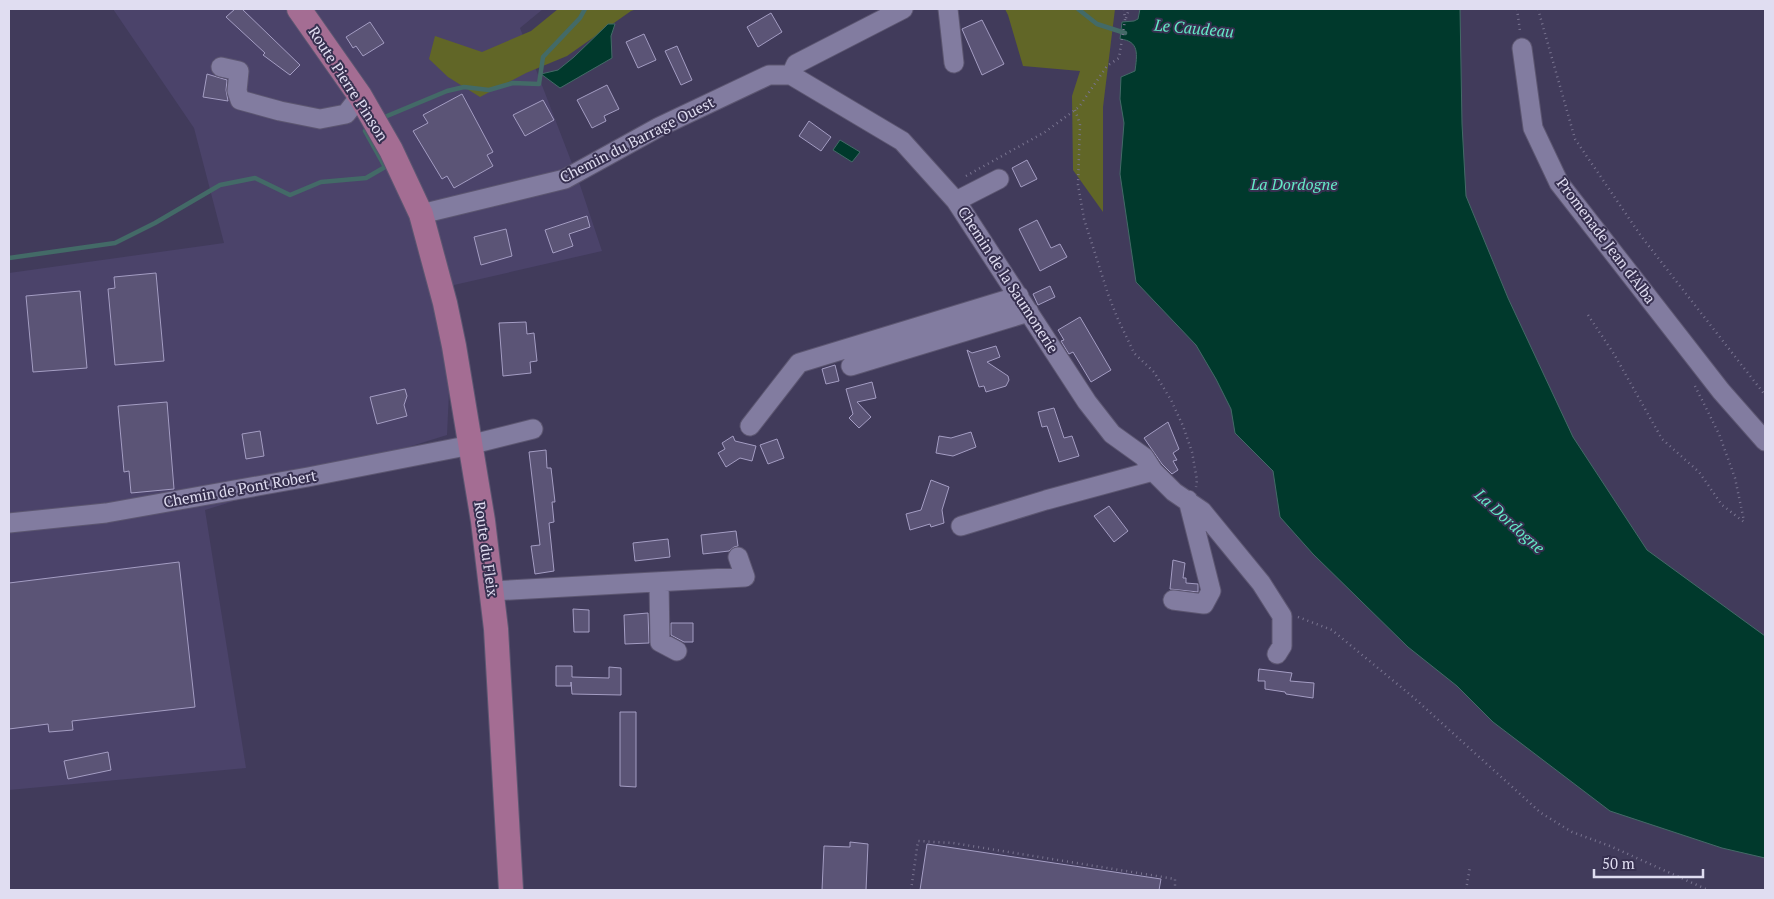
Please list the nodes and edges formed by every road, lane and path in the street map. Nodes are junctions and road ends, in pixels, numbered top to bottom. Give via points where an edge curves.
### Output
1 (299, 9) edge
2 (903, 9) edge
3 (948, 9) edge
4 (1124, 9) edge
5 (1130, 9) edge
6 (1517, 9) edge
7 (1538, 9) edge
8 (1125, 20) junction
9 (1522, 48) joint
10 (954, 63) dead end
11 (221, 67) dead end
12 (791, 75) junction
13 (360, 96) junction
14 (1075, 110) junction
15 (999, 179) dead end
16 (951, 195) junction
17 (421, 214) junction
18 (1019, 296) junction
19 (1029, 312) junction
20 (1588, 315) dead end
21 (851, 366) dead end
22 (1694, 386) dead end
23 (1765, 395) edge
24 (750, 426) dead end
25 (533, 429) dead end
26 (1765, 441) edge
27 (470, 444) junction
28 (1153, 471) junction
29 (1195, 506) junction
30 (9, 523) edge
31 (961, 526) dead end
32 (738, 557) dead end
33 (666, 576) junction
34 (492, 591) junction
35 (1173, 600) dead end
36 (1282, 616) junction
37 (677, 651) dead end
38 (1277, 654) dead end
39 (1470, 867) dead end
40 (510, 890) edge
41 (911, 890) edge
42 (1175, 890) edge
43 (1466, 890) edge
44 (1708, 890) edge

1 - 13 main road, Route Pierre Pinson
2 - 12 street via 796,64
3 - 10 street
4 - 8 path
5 - 8 path
6 - 9 path
7 - 23 path via 1575,139 1641,236
8 - 14 path via 1119,58 1107,66
9 - 26 street, Promenade Jean d'Alba via 1533,128 1559,183 1721,391
11 - 13 street via 239,71 237,91 240,100 280,111 320,119 346,114
12 - 16 street, Chemin de la Saumonerie via 902,141
12 - 17 street, Chemin du Barrage Ouest via 769,75 659,128 565,179
13 - 17 main road, Route Pierre Pinson via 391,150
14 - 16 path via 1045,132 978,168
14 - 29 path via 1080,124 1078,185 1084,219 1117,317 1134,353 1154,372 1183,426 1197,480
15 - 16 street
16 - 18 street, Chemin de la Saumonerie
17 - 27 main road, Route du Fleix via 447,312
18 - 19 street, Chemin de la Saumonerie
18 - 24 street via 799,363
19 - 21 street
19 - 28 street, Chemin de la Saumonerie via 1087,402 1112,434 1144,457
20 - 22 path via 1662,439 1699,472 1722,505 1744,522 1735,478 1719,434
25 - 27 street, Chemin de Pont Robert
27 - 30 street, Chemin de Pont Robert via 106,513
27 - 34 main road, Route du Fleix
28 - 29 street, Chemin de la Saumonerie via 1174,492
28 - 31 street
29 - 35 street via 1211,591 1204,604
29 - 36 street, Chemin de la Saumonerie via 1261,582
32 - 33 street via 745,576
33 - 34 street
33 - 37 street via 660,642
34 - 40 main road, Route du Fleix
36 - 38 street via 1282,646
36 - 44 path via 1300,617 1332,630 1413,697 1541,813 1572,832
39 - 43 path
41 - 42 path via 918,841 953,843 1175,879

